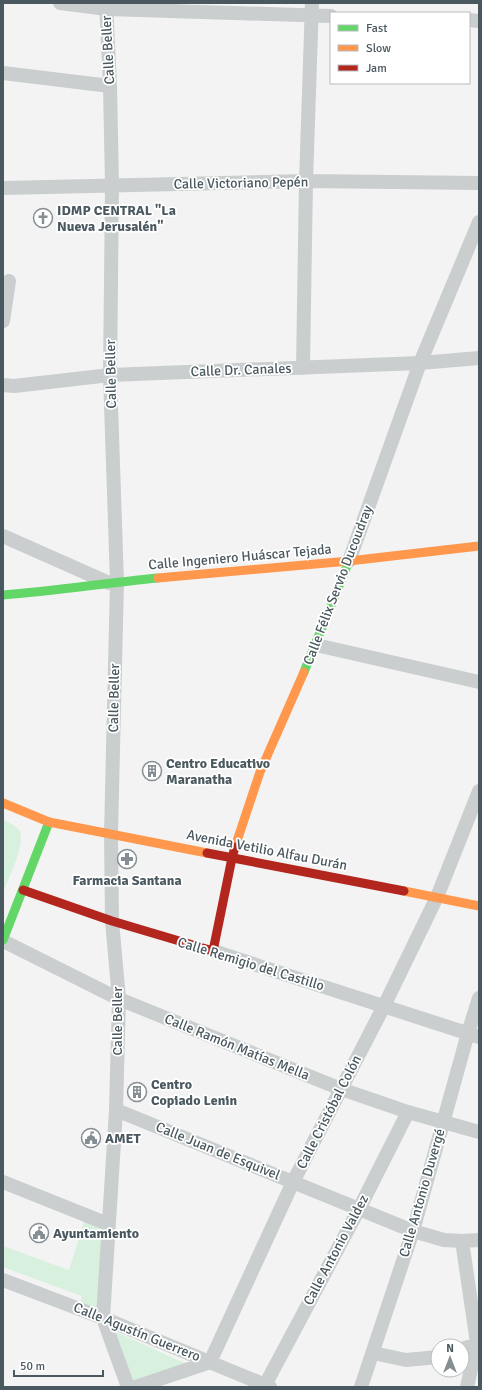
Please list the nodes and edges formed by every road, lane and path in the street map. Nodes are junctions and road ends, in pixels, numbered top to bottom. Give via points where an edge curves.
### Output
1 (60, 3) edge
2 (106, 6) edge
3 (312, 9) edge
4 (330, 16) edge
5 (3, 74) edge
6 (110, 86) junction
7 (306, 181) junction
8 (479, 183) edge
9 (112, 185) junction
10 (3, 188) edge
11 (479, 222) edge
12 (9, 281) dead end
13 (3, 321) edge
14 (479, 358) edge
15 (420, 363) junction
16 (303, 368) junction
17 (110, 375) junction
18 (3, 385) edge
19 (3, 536) edge
20 (479, 546) edge
21 (349, 561) junction
22 (113, 583) junction
23 (3, 595) edge
24 (316, 646) junction
25 (479, 682) edge
26 (479, 791) edge
27 (3, 803) edge
28 (49, 822) junction
29 (111, 834) junction
30 (232, 858) junction
31 (23, 890) junction
32 (437, 897) junction
33 (479, 906) edge
34 (112, 921) junction
35 (3, 941) edge
36 (213, 951) junction
37 (479, 998) edge
38 (119, 999) junction
39 (384, 1006) junction
40 (473, 1035) edge
41 (341, 1088) junction
42 (116, 1110) junction
43 (408, 1112) junction
44 (443, 1122) junction
45 (479, 1132) edge
46 (3, 1182) edge
47 (293, 1182) junction
48 (359, 1209) junction
49 (108, 1224) junction
50 (413, 1231) junction
51 (479, 1240) edge
52 (462, 1241) junction
53 (3, 1280) edge
54 (103, 1318) junction
55 (478, 1343) edge
56 (373, 1353) junction
57 (430, 1358) edge
58 (210, 1362) junction
59 (266, 1386) edge
60 (128, 1387) edge
61 (136, 1387) edge
62 (361, 1387) edge
63 (467, 1387) edge

1 - 2 street
2 - 3 street
2 - 6 street, Calle Beller
3 - 4 street
3 - 7 street
5 - 6 street
6 - 9 street, Calle Beller
7 - 8 street, Calle Victoriano Pepén
7 - 9 street, Calle Victoriano Pepén
7 - 16 street
9 - 10 street, Calle Victoriano Pepén
9 - 17 street, Calle Beller
11 - 15 street, Calle Félix Servio Ducoudray
12 - 13 street
14 - 15 street, Calle Dr. Canales
15 - 16 street, Calle Dr. Canales
15 - 21 street, Calle Félix Servio Ducoudray
16 - 17 street, Calle Dr. Canales
17 - 18 street, Calle Dr. Canales via 14,386
17 - 22 street, Calle Beller
19 - 22 street
20 - 21 main road, Calle Ingeniero Huáscar Tejada
21 - 22 main road, Calle Ingeniero Huáscar Tejada
21 - 24 main road, Calle Félix Servio Ducoudray
22 - 23 main road, Calle Ingeniero Huáscar Tejada
22 - 29 street, Calle Beller
24 - 25 street
24 - 30 main road, Calle Félix Servio Ducoudray via 260,772
26 - 32 street, Calle Cristóbal Colón
27 - 28 main road, Avenida Vetilio Alfau Durán
28 - 29 main road, Avenida Vetilio Alfau Durán
28 - 31 main road
29 - 30 main road, Avenida Vetilio Alfau Durán
29 - 34 street, Calle Beller
30 - 32 main road, Avenida Vetilio Alfau Durán
30 - 36 main road, Calle Félix Servio Ducoudray
31 - 34 main road, Calle Remigio del Castillo
31 - 35 main road
32 - 33 main road, Avenida Vetilio Alfau Durán
32 - 39 street, Calle Cristóbal Colón
34 - 36 main road, Calle Remigio del Castillo
34 - 38 street, Calle Beller
35 - 38 street, Calle Ramón Matías Mella
36 - 39 street, Calle Remigio del Castillo
37 - 40 street, Calle Antonio Duvergé
38 - 41 street, Calle Ramón Matías Mella
38 - 42 street, Calle Beller
39 - 40 street, Calle Remigio del Castillo
39 - 41 street, Calle Cristóbal Colón
40 - 44 street, Calle Antonio Duvergé
41 - 43 street, Calle Ramón Matías Mella
41 - 47 street, Calle Cristóbal Colón
42 - 47 street, Calle Juan de Esquivel
42 - 49 street, Calle Beller
43 - 44 street, Calle Ramón Matías Mella
43 - 48 street, Calle Antonio Valdez
44 - 45 street, Calle Ramón Matías Mella
44 - 50 street, Calle Antonio Duvergé
46 - 49 street
47 - 48 street, Calle Juan de Esquivel
47 - 58 street, Calle Cristóbal Colón
48 - 50 street, Calle Juan de Esquivel
48 - 59 street, Calle Antonio Valdez
49 - 54 street, Calle Beller
50 - 52 street, Calle Juan de Esquivel via 444,1240
50 - 56 street, Calle Antonio Duvergé
51 - 52 street, Calle Juan de Esquivel
52 - 55 street
53 - 54 street, Calle Agustín Guerrero
54 - 58 street, Calle Agustín Guerrero
54 - 60 street, Calle Beller
55 - 63 street
56 - 57 street via 406,1360
56 - 62 street, Calle Antonio Duvergé
58 - 59 street, Calle Agustín Guerrero
58 - 61 street

